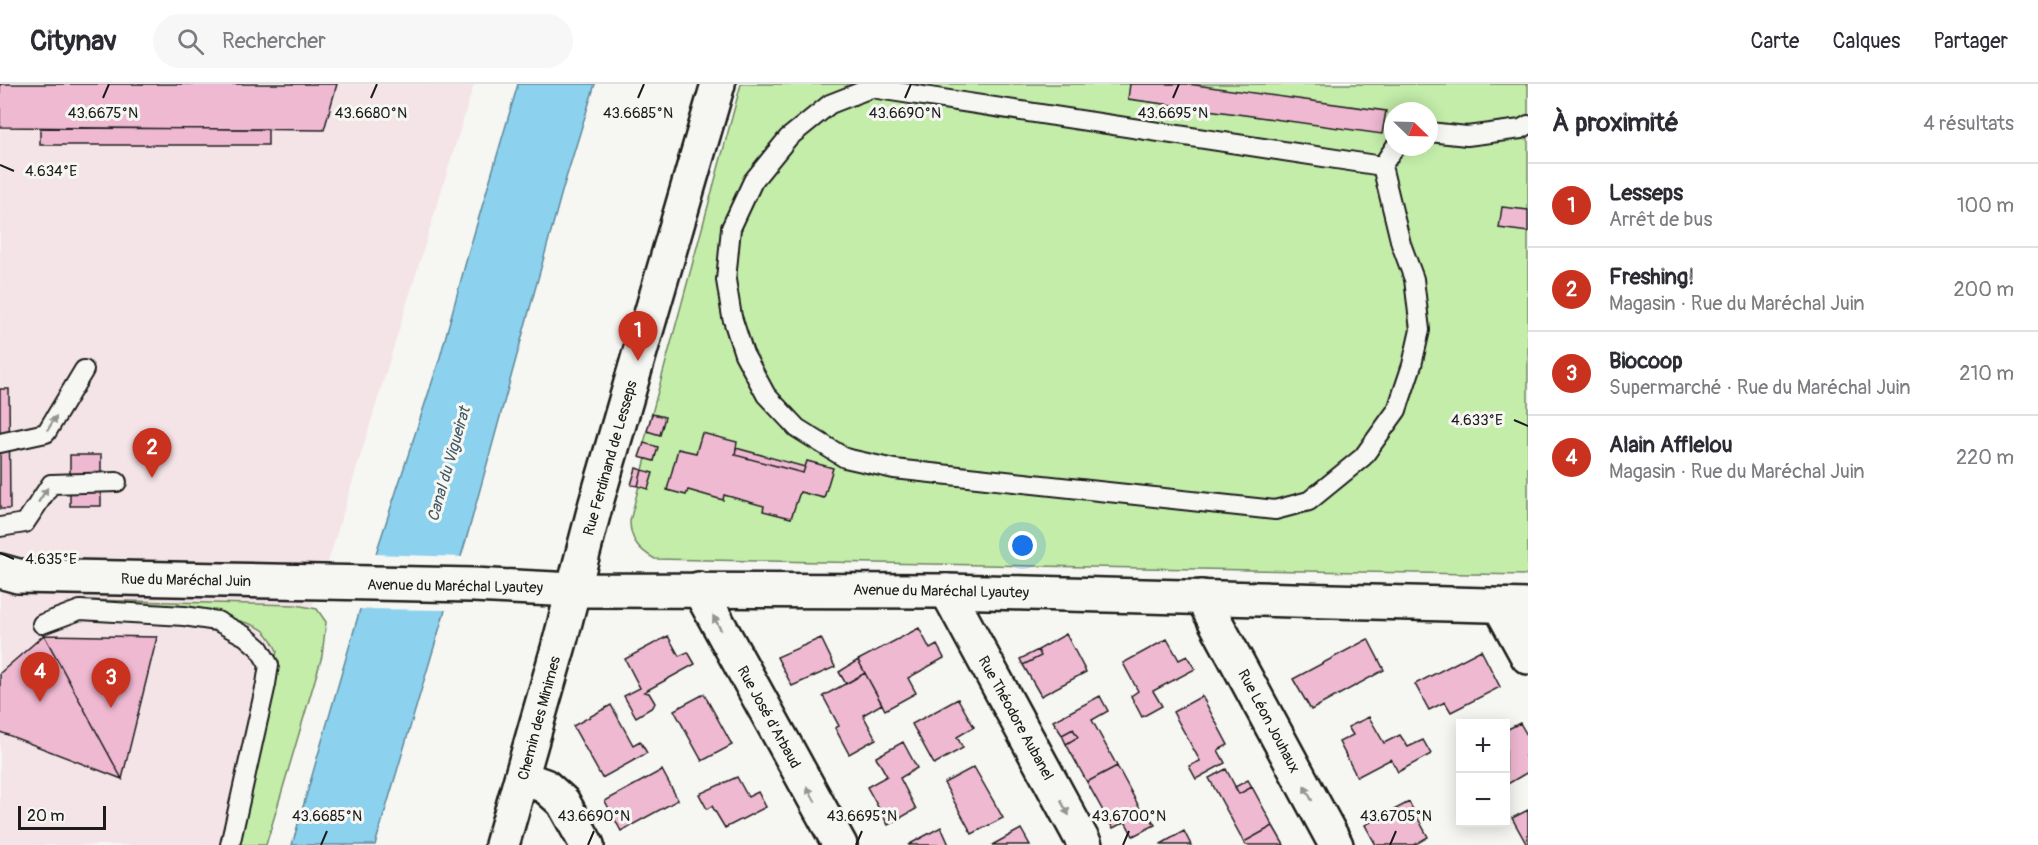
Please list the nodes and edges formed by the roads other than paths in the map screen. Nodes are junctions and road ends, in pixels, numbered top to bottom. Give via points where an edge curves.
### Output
1 (718, 84) edge
2 (1528, 125) edge
3 (1438, 133) edge
4 (1389, 156) edge
5 (1382, 166) junction
6 (84, 370) dead end
7 (0, 443) edge
8 (117, 482) dead end
9 (0, 527) edge
10 (6, 576) edge
11 (354, 584) joint
12 (699, 589) junction
13 (574, 590) junction
14 (947, 591) junction
15 (1202, 597) junction
16 (1514, 606) edge
17 (42, 624) dead end
18 (1528, 657) edge
19 (523, 778) junction
20 (230, 845) edge
21 (502, 845) edge
22 (587, 845) edge
23 (840, 845) edge
24 (1085, 845) edge
25 (1336, 845) edge

1 - 13 street, Rue Ferdinand de Lesseps
2 - 3 lane via 1467,136
4 - 5 lane
5 - 5 lane via 871,88 830,104 788,138 753,181 731,228 726,280 732,317 744,354 766,395 797,428 845,458 894,469 1275,510 1309,501 1363,457 1397,410 1412,364 1419,330 1414,279
7 -> 6 lane via 46,433
9 -> 8 lane via 25,523 51,484
10 - 11 street, Rue du Maréchal Juin
11 - 13 street, Avenue du Maréchal Lyautey
12 - 13 street, Avenue du Maréchal Lyautey
12 - 14 street, Avenue du Maréchal Lyautey
23 -> 12 street, Rue José d'Arbaud
13 - 19 street, Chemin des Minimes
14 - 15 street, Avenue du Maréchal Lyautey
14 -> 24 street, Rue Théodore Aubanel
15 - 16 street, Avenue du Maréchal Lyautey
25 -> 15 street, Rue Léon Jouhaux
16 - 18 street
17 - 20 lane via 80,610 184,616 217,621 259,648 269,665
19 - 21 street, Chemin des Minimes
19 - 22 street via 545,786 563,802

